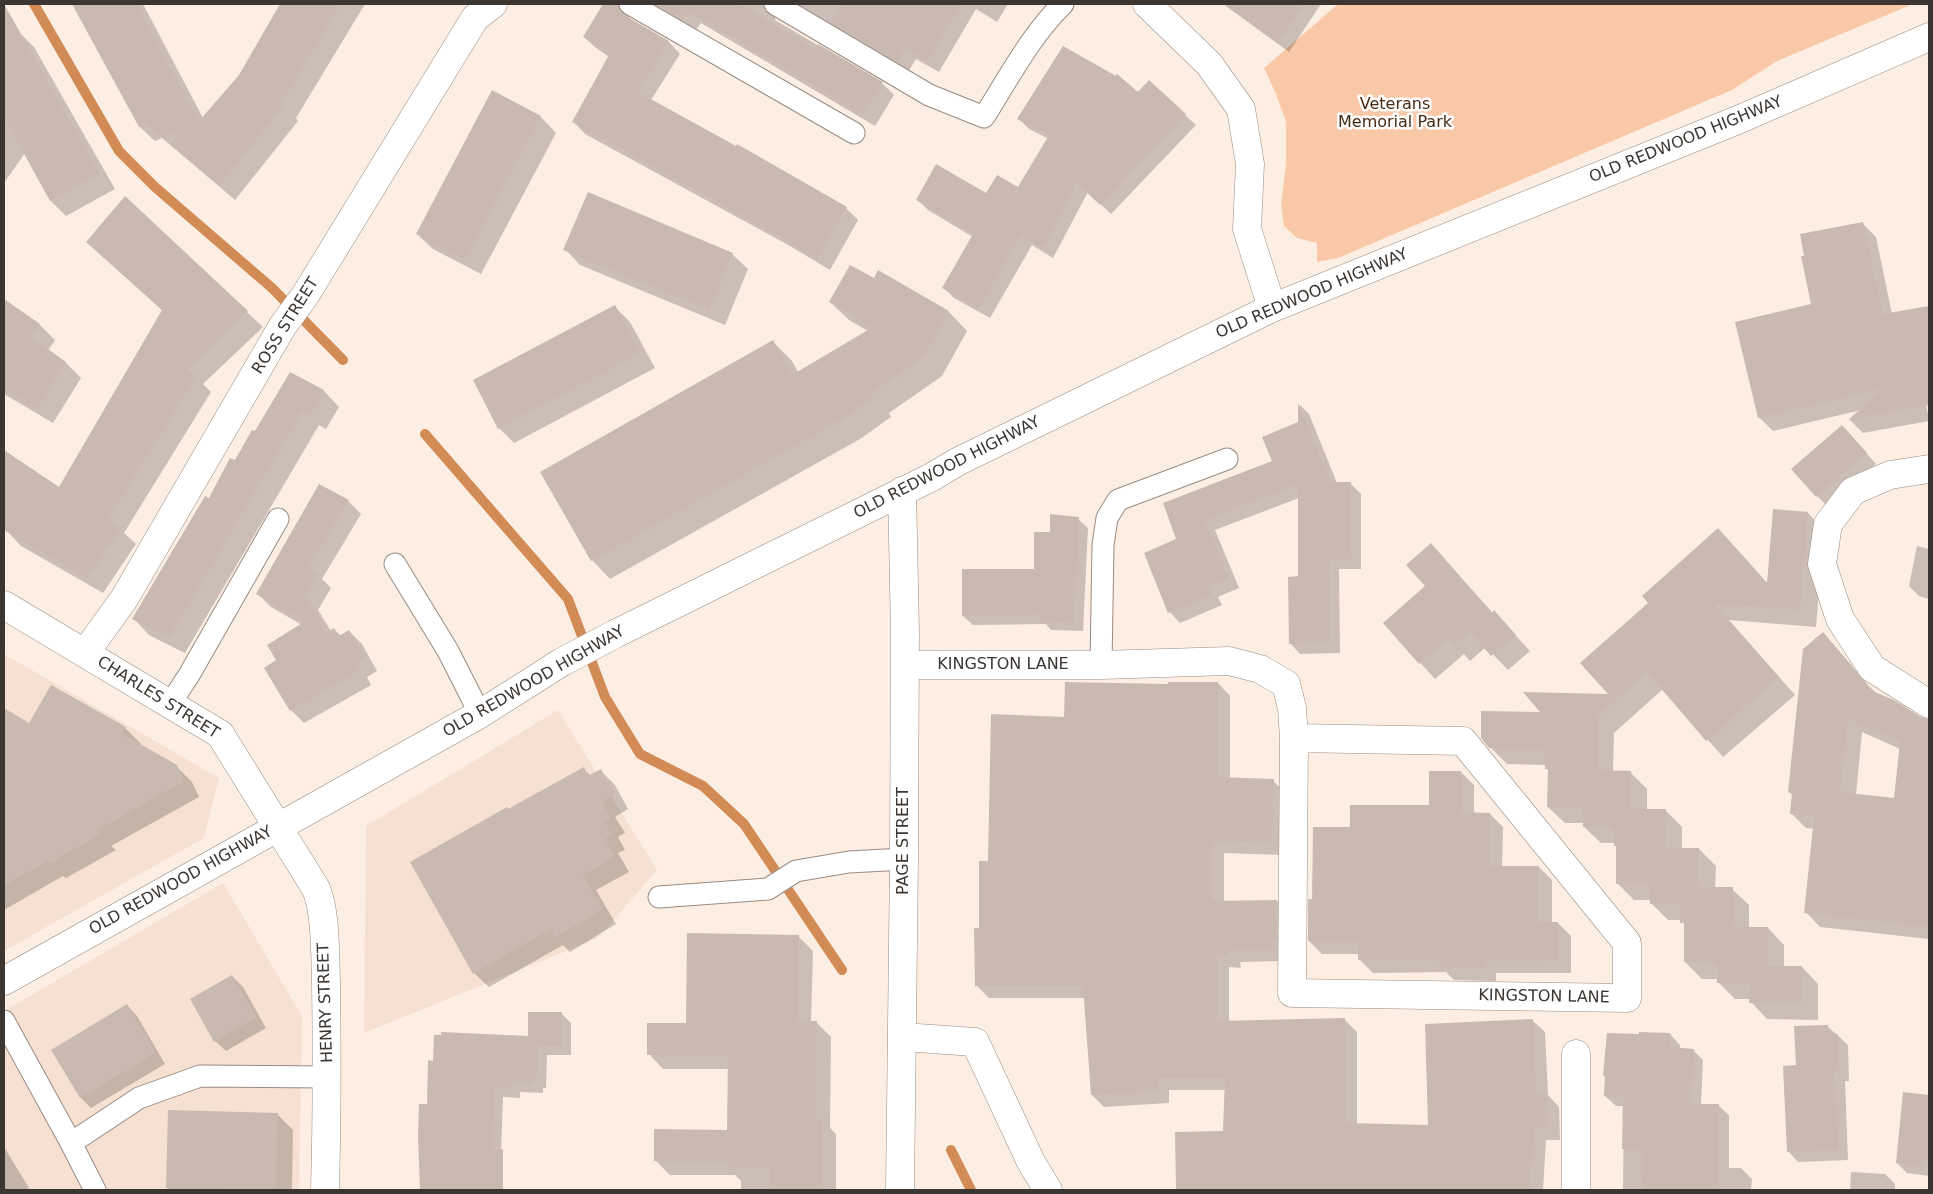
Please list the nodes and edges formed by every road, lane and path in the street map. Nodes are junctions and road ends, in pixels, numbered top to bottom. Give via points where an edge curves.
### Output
1 (493, 4) edge
2 (630, 4) edge
3 (775, 4) edge
4 (1063, 4) edge
5 (1147, 4) edge
6 (1929, 37) edge
7 (854, 133) dead end
8 (1272, 308) junction
9 (1228, 459) dead end
10 (1929, 469) edge
11 (902, 492) junction
12 (278, 520) dead end
13 (395, 564) dead end
14 (4, 605) edge
15 (85, 653) junction
16 (905, 664) junction
17 (1100, 665) junction
18 (170, 704) junction
19 (1929, 704) edge
20 (480, 714) junction
21 (1294, 738) junction
22 (278, 826) junction
23 (904, 860) junction
24 (659, 897) dead end
25 (4, 980) edge
26 (4, 1021) edge
27 (903, 1037) junction
28 (1576, 1054) dead end
29 (328, 1077) junction
30 (71, 1143) junction
31 (95, 1190) edge
32 (325, 1190) edge
33 (900, 1190) edge
34 (1048, 1190) edge
35 (1576, 1190) edge

1 - 15 street, ROSS STREET via 475,18 306,294 282,327 124,599
2 - 7 lane
3 - 4 lane via 930,95 984,118 1020,59
5 - 8 street via 1209,64 1241,109 1250,164 1248,230
6 - 8 street, OLD REDWOOD HIGHWAY via 1740,119
8 - 11 street, OLD REDWOOD HIGHWAY
9 - 17 lane via 1118,500 1107,518 1103,546
10 - 19 street via 1890,475 1853,491 1828,524 1822,564 1840,619 1872,668
11 - 16 street, PAGE STREET
11 - 20 street, OLD REDWOOD HIGHWAY via 615,634 562,662
12 - 18 lane
13 - 20 lane via 448,651
14 - 15 street, CHARLES STREET
15 - 18 street, CHARLES STREET
16 - 17 street, KINGSTON LANE
16 - 23 street, PAGE STREET
17 - 21 street, KINGSTON LANE via 1229,661 1260,668 1286,684
18 - 22 street, CHARLES STREET via 220,734
20 - 22 street, OLD REDWOOD HIGHWAY
21 - 21 street, KINGSTON LANE via 1463,741 1627,943 1626,998 1292,993
22 - 25 street, OLD REDWOOD HIGHWAY
22 - 29 street, HENRY STREET via 320,895 325,947
23 - 24 lane via 849,862 796,871 768,889
23 - 27 street, PAGE STREET
26 - 30 lane
27 - 33 street, PAGE STREET
27 - 34 street via 975,1042 1031,1162
28 - 35 street
29 - 30 lane via 200,1076 139,1098
29 - 32 street, HENRY STREET
30 - 31 lane

